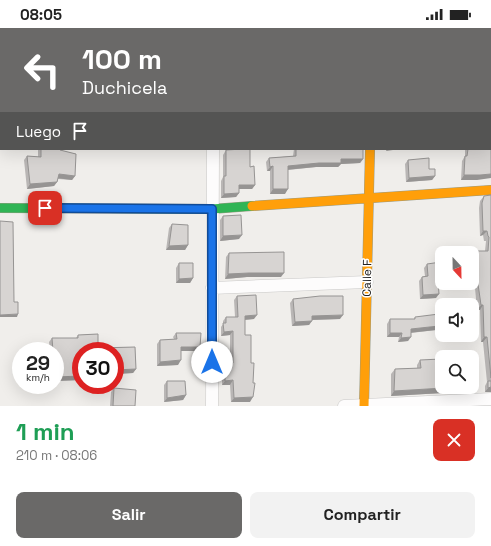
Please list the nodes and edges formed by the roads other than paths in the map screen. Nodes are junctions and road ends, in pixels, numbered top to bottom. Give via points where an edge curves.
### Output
1 (213, 150) edge
2 (370, 150) edge
3 (491, 190) edge
4 (369, 199) junction
5 (0, 208) edge
6 (212, 209) junction
7 (367, 282) junction
8 (212, 288) junction
9 (491, 399) edge
10 (364, 405) edge
11 (212, 406) edge
12 (344, 406) edge

1 - 6 street
2 - 4 street, Calle F
3 - 4 street
4 - 6 street
4 - 7 street, Calle F
5 - 6 street
6 - 8 street
7 - 8 street
7 - 10 street, Calle F
8 - 11 street
9 - 10 street
10 - 12 street

